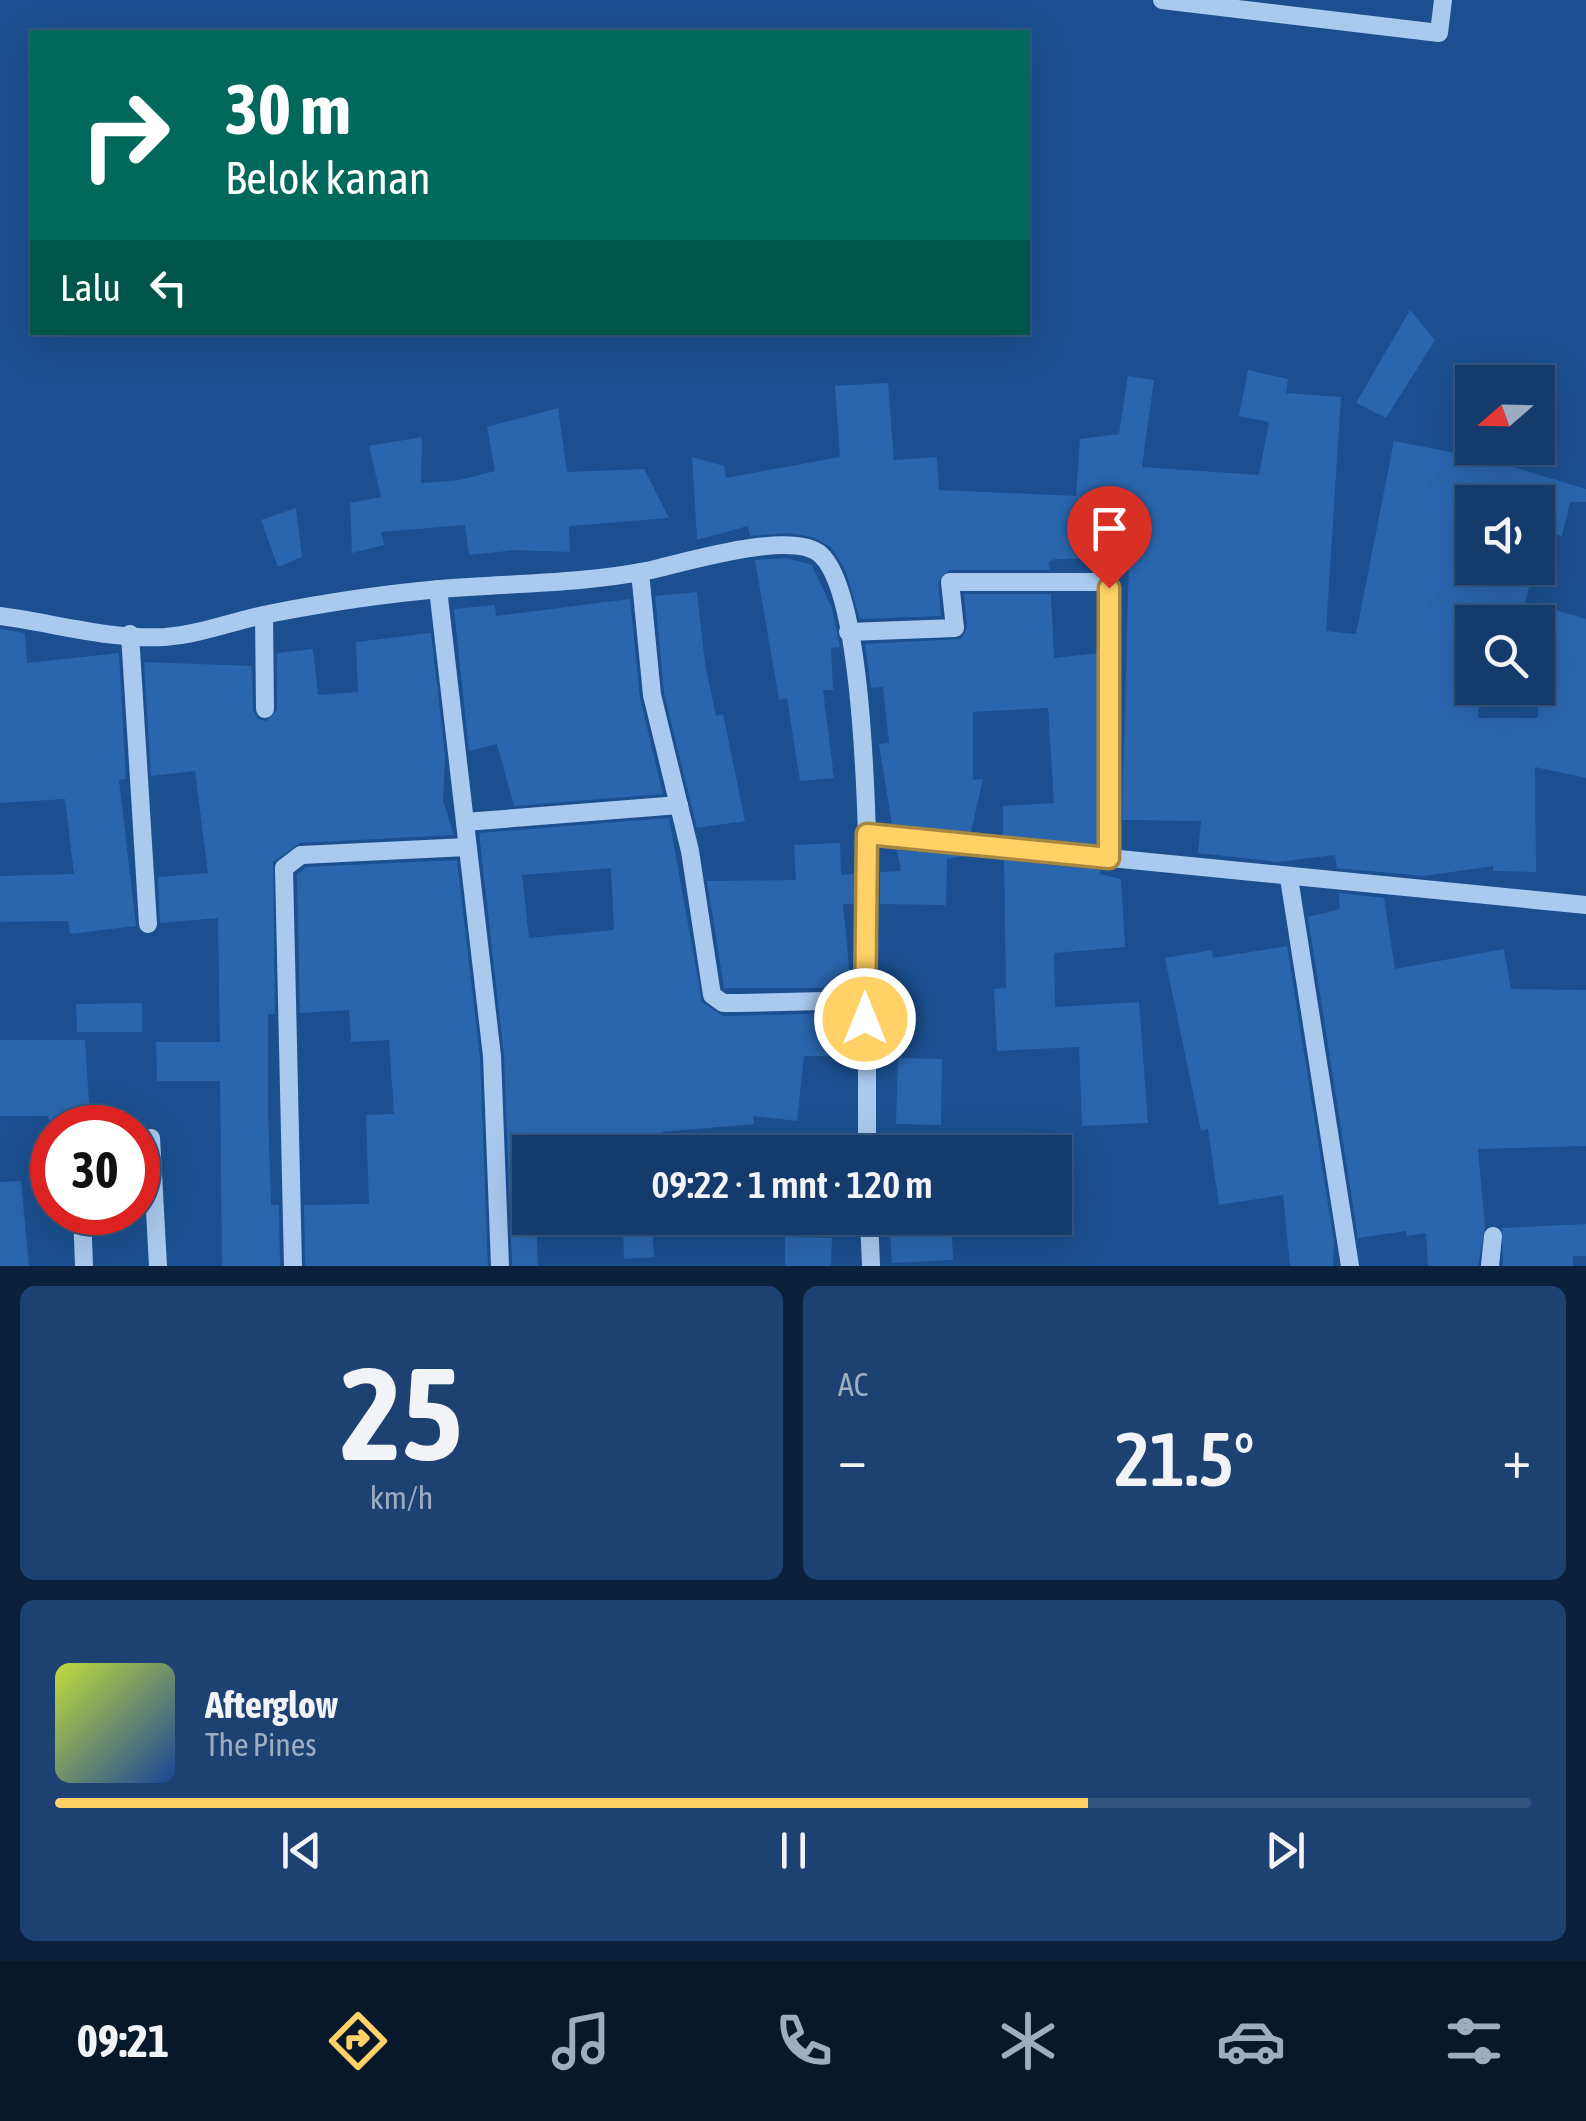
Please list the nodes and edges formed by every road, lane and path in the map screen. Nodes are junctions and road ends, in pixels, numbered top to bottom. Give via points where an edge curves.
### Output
1 (1162, 0) edge
2 (1443, 0) edge
3 (1266, 6) edge
4 (640, 572) junction
5 (438, 589) junction
6 (264, 614) junction
7 (0, 616) edge
8 (848, 632) junction
9 (130, 634) junction
10 (265, 709) dead end
11 (680, 805) junction
12 (465, 822) junction
13 (867, 834) junction
14 (468, 847) junction
15 (1109, 858) junction
16 (1289, 878) junction
17 (1586, 905) edge
18 (148, 924) dead end
19 (865, 1000) junction
20 (867, 1135) edge
21 (83, 1235) edge
22 (156, 1235) edge
23 (870, 1235) edge
24 (1493, 1236) dead end
25 (84, 1266) edge
26 (158, 1266) edge
27 (293, 1266) edge
28 (500, 1266) edge
29 (871, 1266) edge
30 (1350, 1266) edge
31 (1490, 1266) edge

1 - 3 street
2 - 3 street via 1438,33
4 - 5 street
4 - 8 street via 774,545 804,546 820,553 841,584
4 - 11 street via 652,695
5 - 6 street
5 - 12 street
6 - 9 street via 185,635
6 - 10 street
7 - 9 street
8 - 13 street
8 - 15 street via 955,628 950,582 1106,582 1112,595
9 - 18 street
11 - 12 street
11 - 19 street via 712,996 738,1004
12 - 14 street
13 - 15 street
13 - 19 street
14 - 27 street via 301,855 284,868
14 - 28 street via 492,1056
15 - 16 street
16 - 17 street
16 - 30 street
19 - 20 street
21 - 25 street
22 - 26 street
23 - 29 street
24 - 31 street

